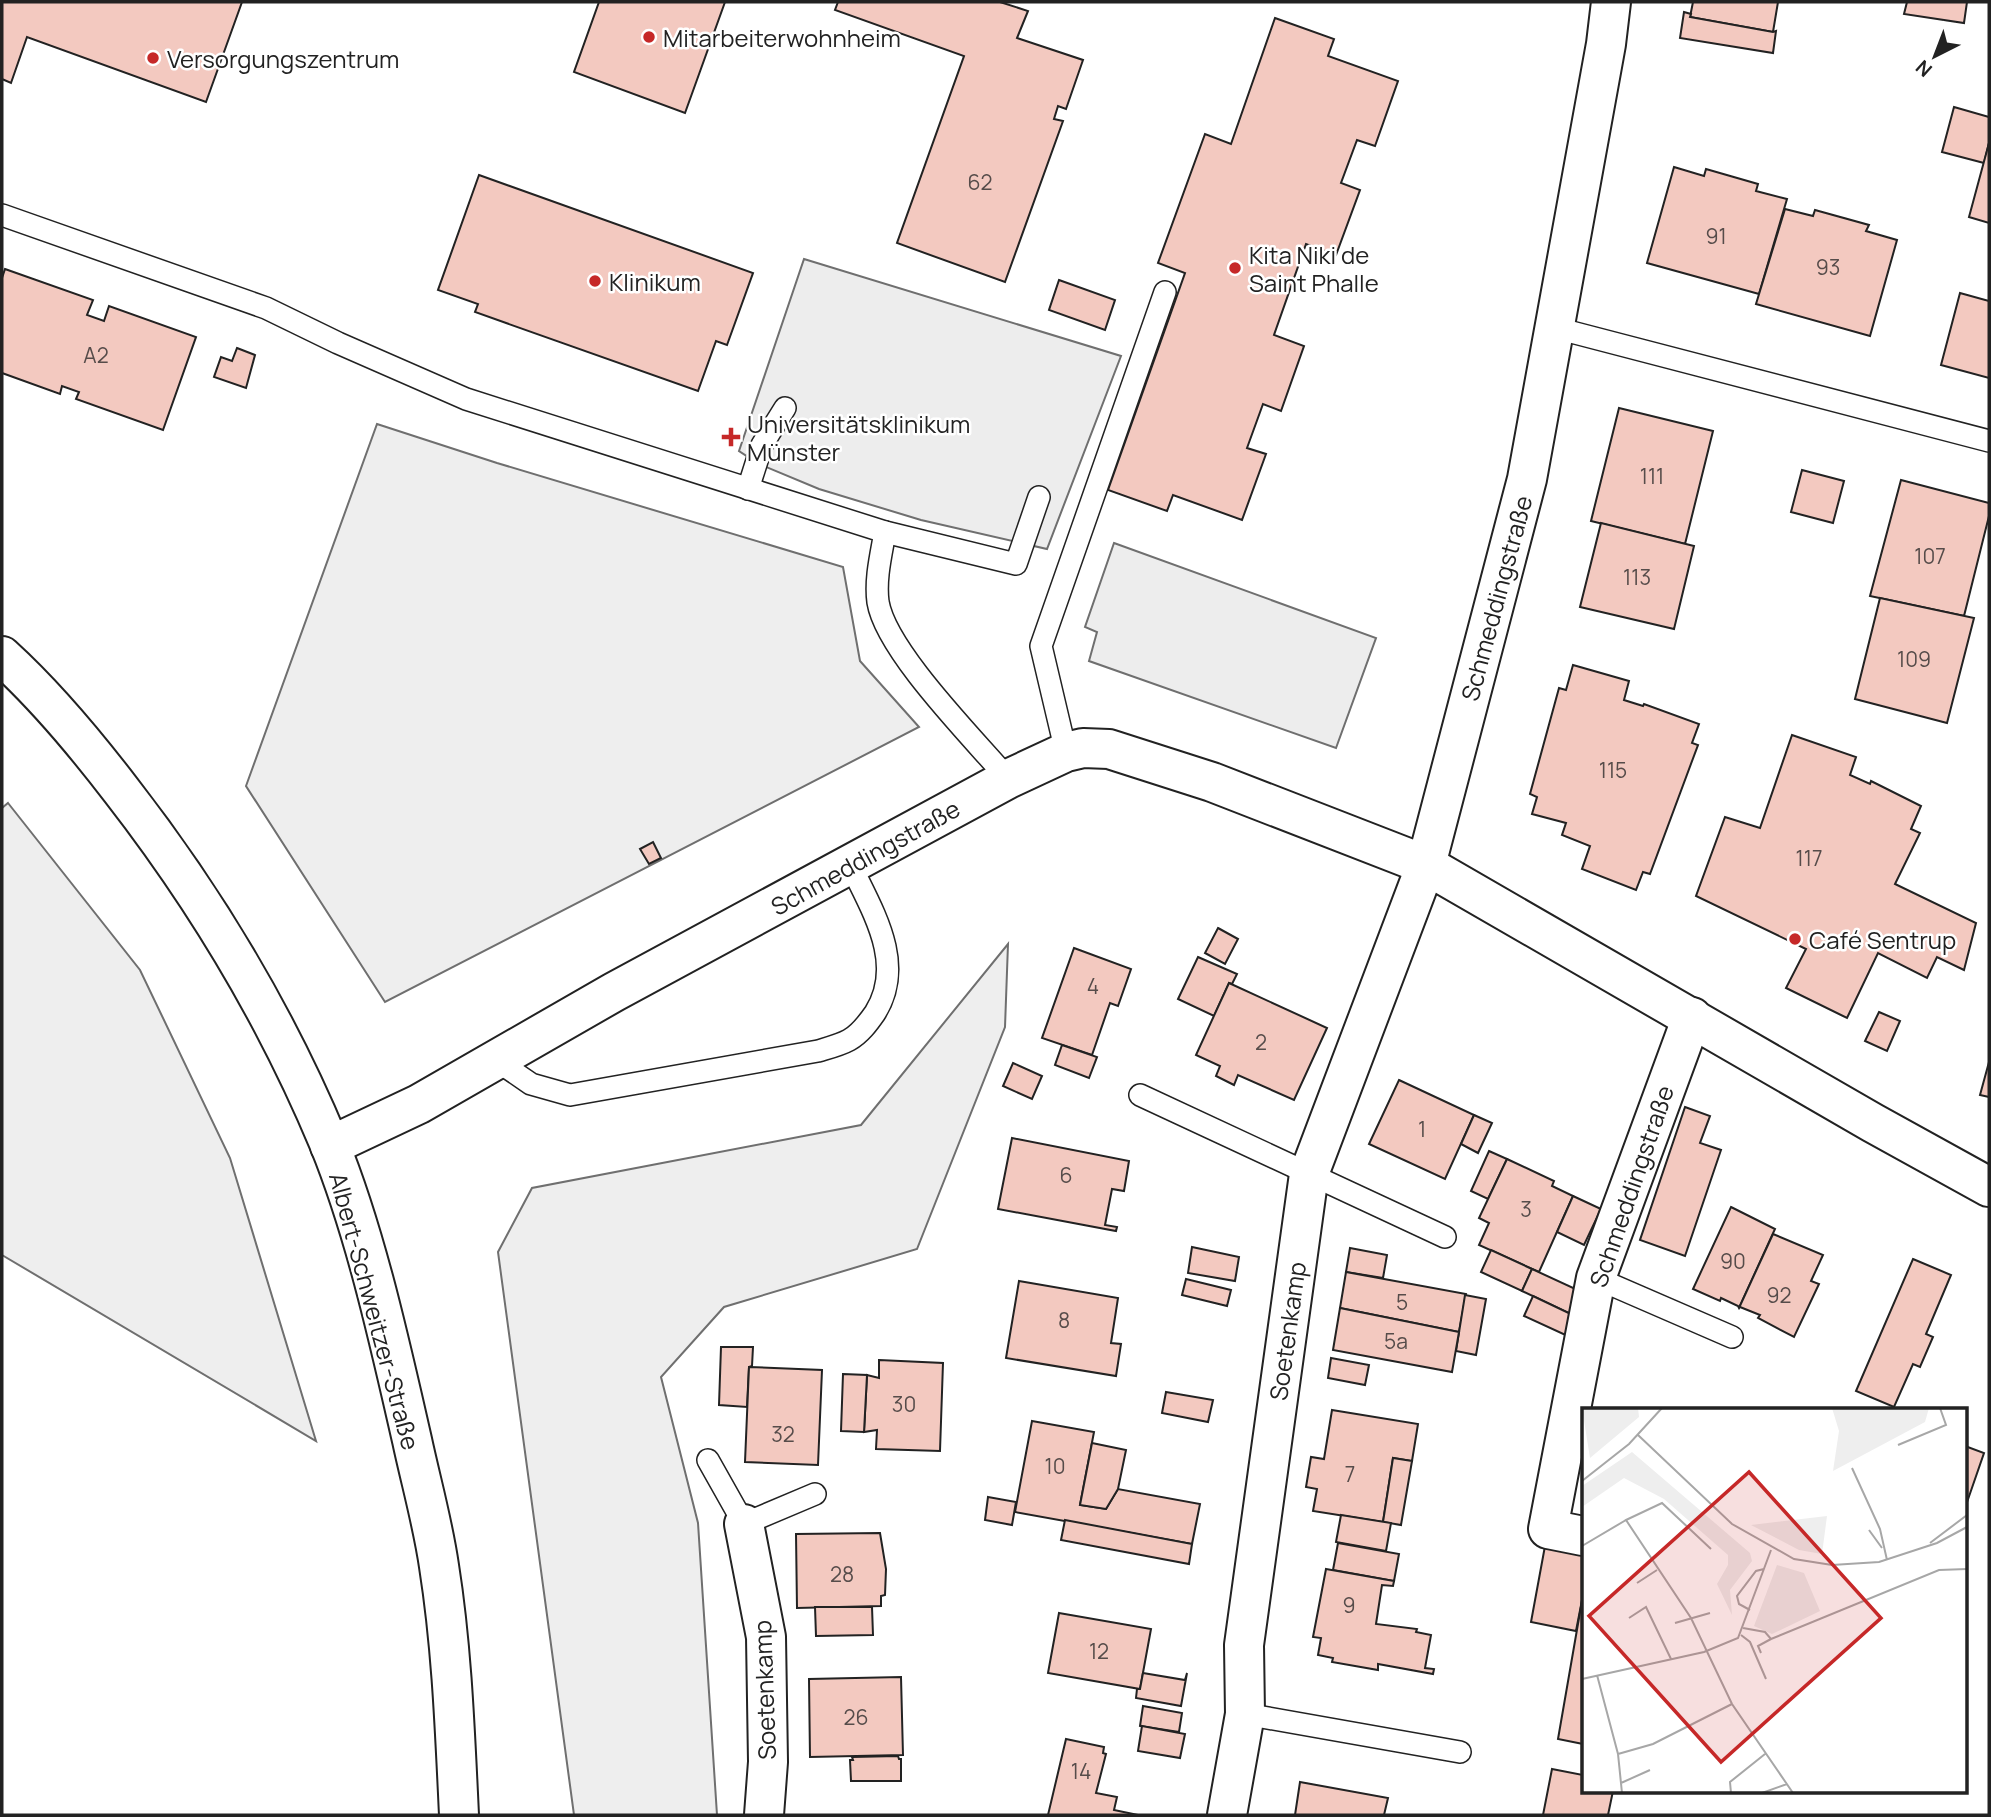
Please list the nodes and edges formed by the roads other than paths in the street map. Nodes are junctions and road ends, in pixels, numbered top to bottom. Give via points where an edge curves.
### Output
1 (1611, 2) edge
2 (2, 215) edge
3 (1165, 292) dead end
4 (1556, 328) junction
5 (785, 408) dead end
6 (1989, 441) edge
7 (748, 489) junction
8 (1039, 497) dead end
9 (885, 532) junction
10 (2, 656) edge
11 (1066, 752) junction
12 (1008, 779) junction
13 (1426, 865) junction
14 (851, 866) junction
15 (1692, 1017) junction
16 (496, 1060) junction
17 (1140, 1095) dead end
18 (330, 1146) junction
19 (1308, 1174) junction
20 (1989, 1187) edge
21 (1446, 1237) dead end
22 (1596, 1278) junction
23 (1732, 1337) dead end
24 (708, 1461) dead end
25 (815, 1494) dead end
26 (744, 1524) junction
27 (1582, 1536) edge
28 (1245, 1714) junction
29 (1460, 1752) dead end
30 (459, 1815) edge
31 (764, 1815) edge
32 (1227, 1815) edge

1 - 4 street, Schmeddingstraße
2 - 7 lane via 266,308 466,399
3 - 11 lane via 1041,646
4 - 6 lane
4 - 13 street, Schmeddingstraße via 1527,479
5 - 7 lane via 762,445
7 - 9 lane
8 - 9 lane via 1016,564
9 - 12 lane via 878,578 884,622 916,672
10 - 18 street, Albert-Schweitzer-Straße via 83,741 163,844 275,1026
11 - 12 street, Schmeddingstraße
11 - 13 street, Schmeddingstraße via 1105,748 1126,752
12 - 14 street, Schmeddingstraße
13 - 15 street, Schmeddingstraße
13 - 19 street, Soetenkamp
14 - 16 street, Schmeddingstraße
14 - 16 lane via 881,931 888,980 867,1026 849,1040 818,1051 570,1095 531,1084
15 - 20 street, Schmeddingstraße
15 - 22 street, Schmeddingstraße
16 - 18 street, Schmeddingstraße via 419,1104
17 - 19 lane
18 - 30 street, Albert-Schweitzer-Straße via 362,1241 439,1563
19 - 21 lane
19 - 28 street, Soetenkamp via 1244,1646
22 - 23 lane
22 - 27 street, Schmeddingstraße via 1548,1529
24 - 26 lane
25 - 26 lane
26 - 31 street, Soetenkamp via 766,1637
28 - 29 lane
28 - 32 street, Soetenkamp

